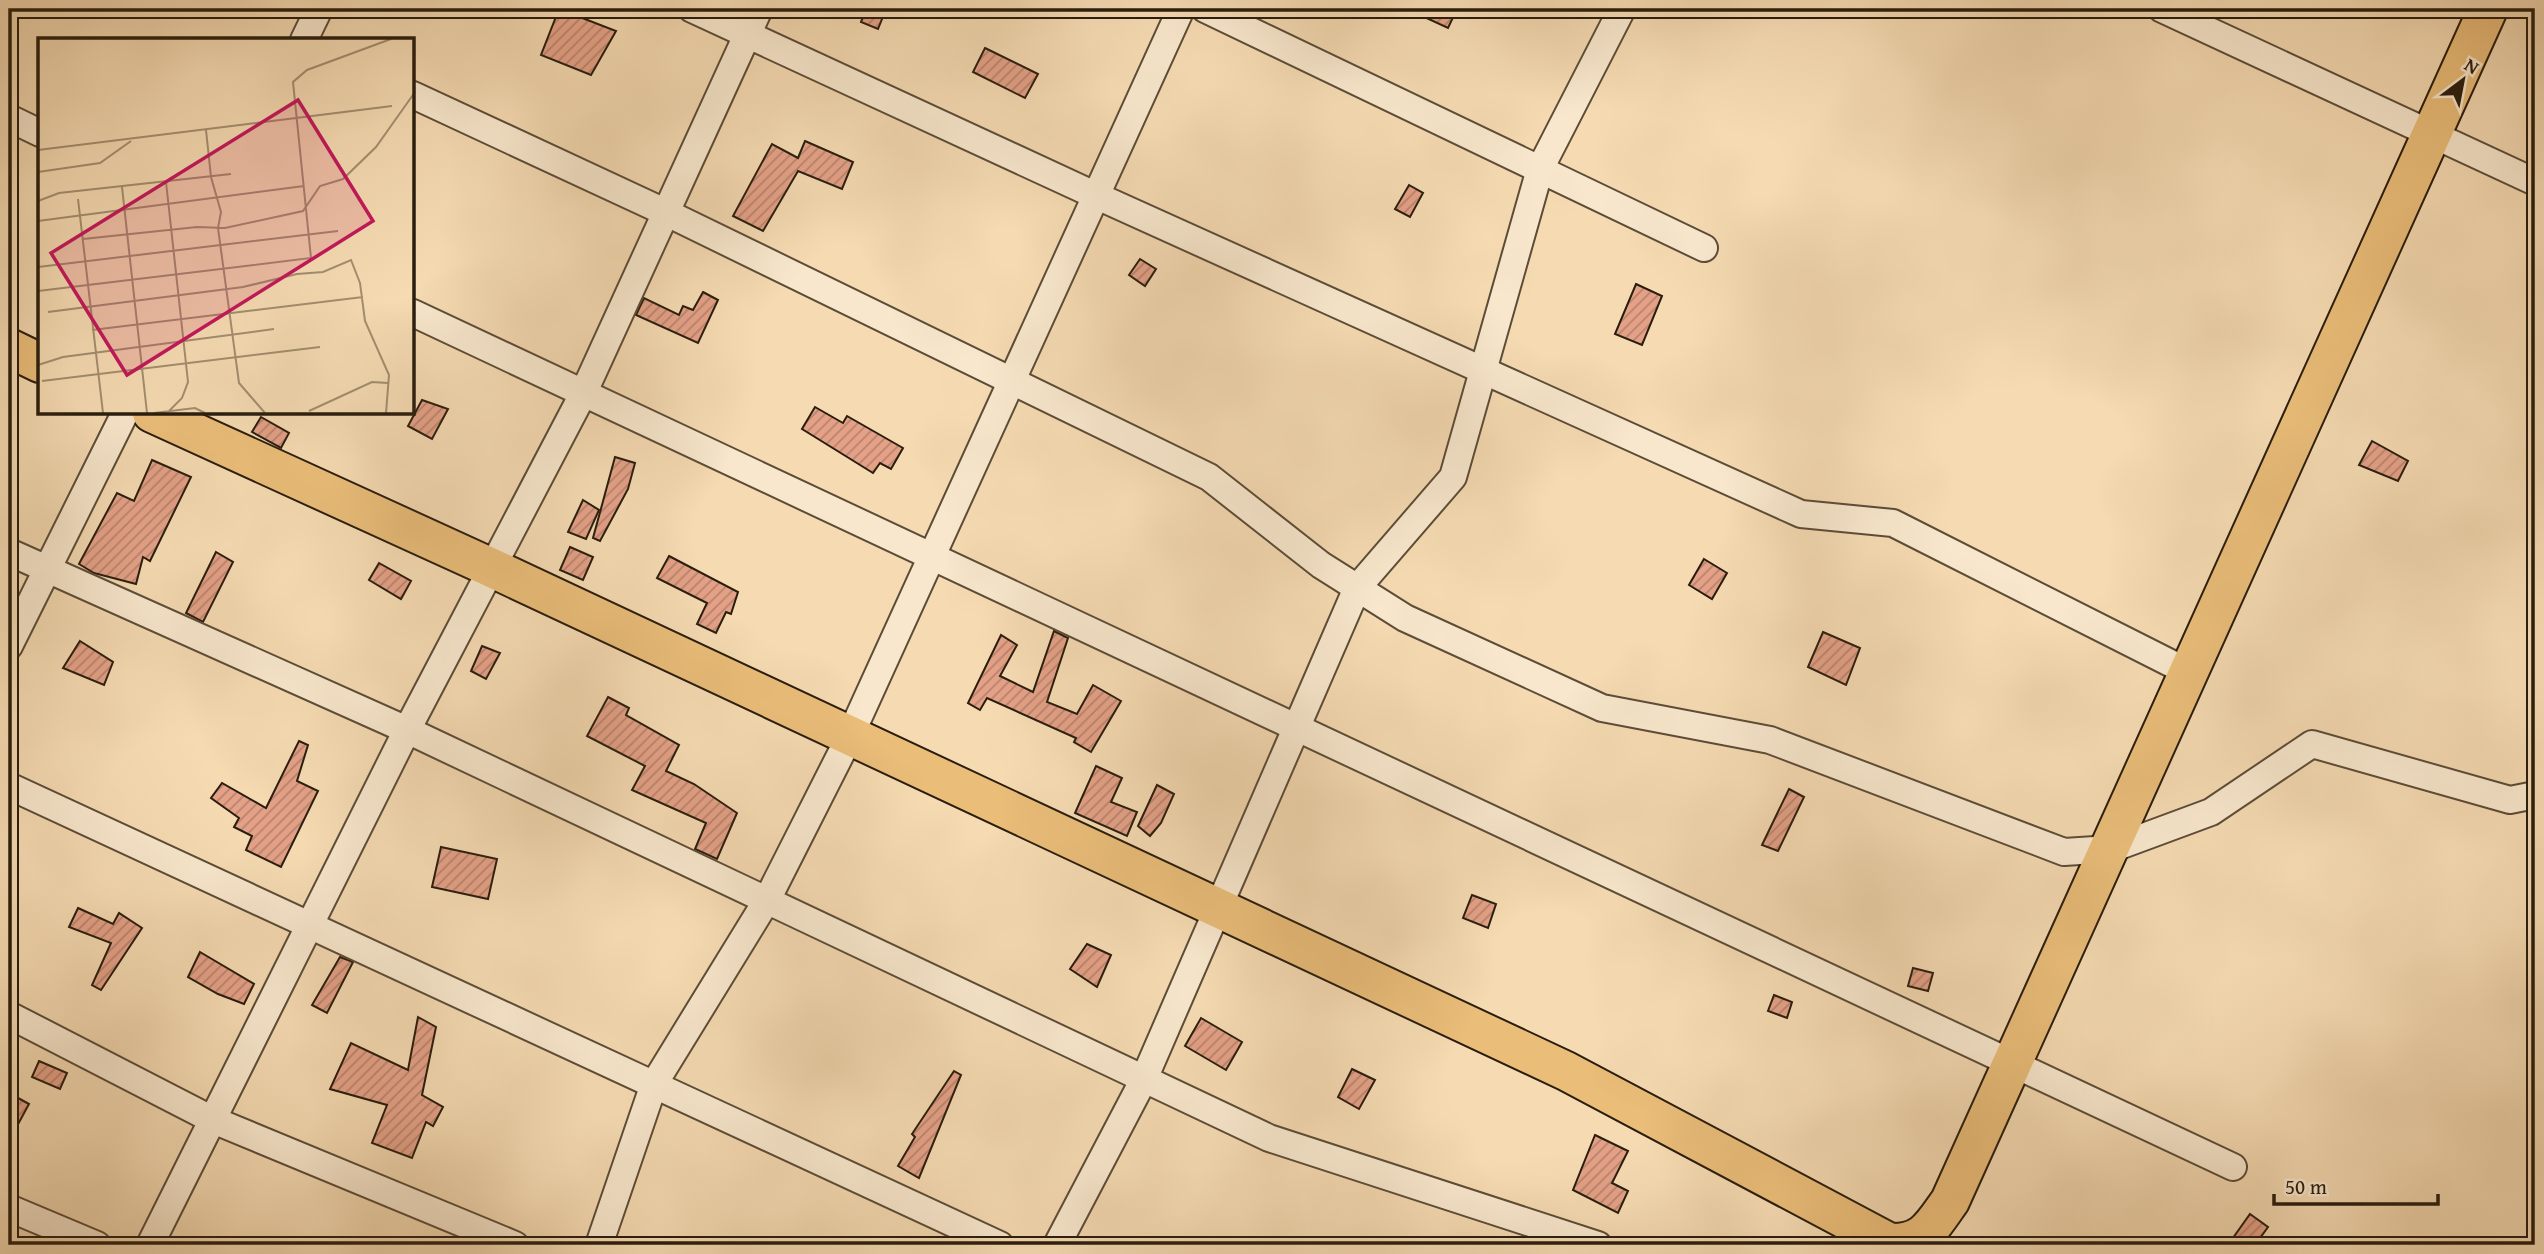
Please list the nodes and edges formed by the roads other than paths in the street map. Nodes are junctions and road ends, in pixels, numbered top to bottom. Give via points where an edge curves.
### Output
1 (319, 9) edge
2 (692, 9) edge
3 (759, 9) edge
4 (1181, 9) edge
5 (1205, 9) edge
6 (1622, 9) edge
7 (2162, 9) edge
8 (2488, 9) edge
9 (747, 35) junction
10 (305, 38) edge
11 (415, 96) edge
12 (9, 118) edge
13 (38, 132) edge
14 (2430, 135) junction
15 (1540, 169) junction
16 (2535, 182) edge
17 (1097, 196) junction
18 (667, 213) junction
19 (1704, 248) dead end
20 (415, 314) edge
21 (9, 348) edge
22 (38, 362) edge
23 (1483, 370) junction
24 (1014, 382) junction
25 (583, 394) junction
26 (124, 415) edge
27 (156, 415) edge
28 (9, 552) edge
29 (933, 558) junction
30 (492, 568) junction
31 (48, 570) junction
32 (1357, 588) junction
33 (9, 646) edge
34 (2190, 673) junction
35 (1297, 728) junction
36 (407, 730) junction
37 (850, 736) junction
38 (9, 786) edge
39 (2535, 795) edge
40 (2111, 849) junction
41 (767, 900) junction
42 (1218, 908) junction
43 (310, 924) junction
44 (9, 1015) edge
45 (2013, 1063) junction
46 (1144, 1079) junction
47 (654, 1084) junction
48 (213, 1120) junction
49 (2233, 1167) dead end
50 (9, 1208) edge
51 (97, 1245) edge
52 (150, 1245) edge
53 (515, 1245) edge
54 (599, 1245) edge
55 (1000, 1245) edge
56 (1057, 1245) edge
57 (1598, 1245) edge

1 - 10 street
2 - 9 street
3 - 9 street
4 - 17 street
5 - 15 street
6 - 15 street
7 - 14 street
8 - 14 main road
9 - 17 street
9 - 18 street
11 - 18 street
12 - 13 street
14 - 16 street
14 - 34 main road
15 - 19 street
15 - 23 street
17 - 23 street
17 - 24 street
18 - 24 street
18 - 25 street
20 - 25 street
21 - 22 main road
23 - 32 street via 1452,477
23 - 34 street via 1801,514 1893,523
24 - 29 street
24 - 32 street via 1209,477
25 - 29 street
25 - 30 street
26 - 31 street
27 - 30 main road
28 - 31 street
29 - 35 street
29 - 37 street
30 - 36 street
30 - 37 main road
31 - 33 street
31 - 36 street
32 - 35 street
32 - 40 street via 1405,618 1602,708 1770,740 2064,852
34 - 40 main road
35 - 42 street
35 - 45 street
36 - 41 street
36 - 43 street
37 - 41 street
37 - 42 main road
38 - 43 street
39 - 40 street via 2510,800 2312,744 2211,812
40 - 45 main road
41 - 46 street
41 - 47 street
42 - 45 main road via 1566,1071 1890,1243 1910,1244 1930,1229 1950,1201
42 - 46 street
43 - 47 street
43 - 48 street
44 - 48 street
45 - 49 street
46 - 56 street
46 - 57 street via 1269,1138
47 - 54 street
47 - 55 street
48 - 52 street
48 - 53 street
50 - 51 street

